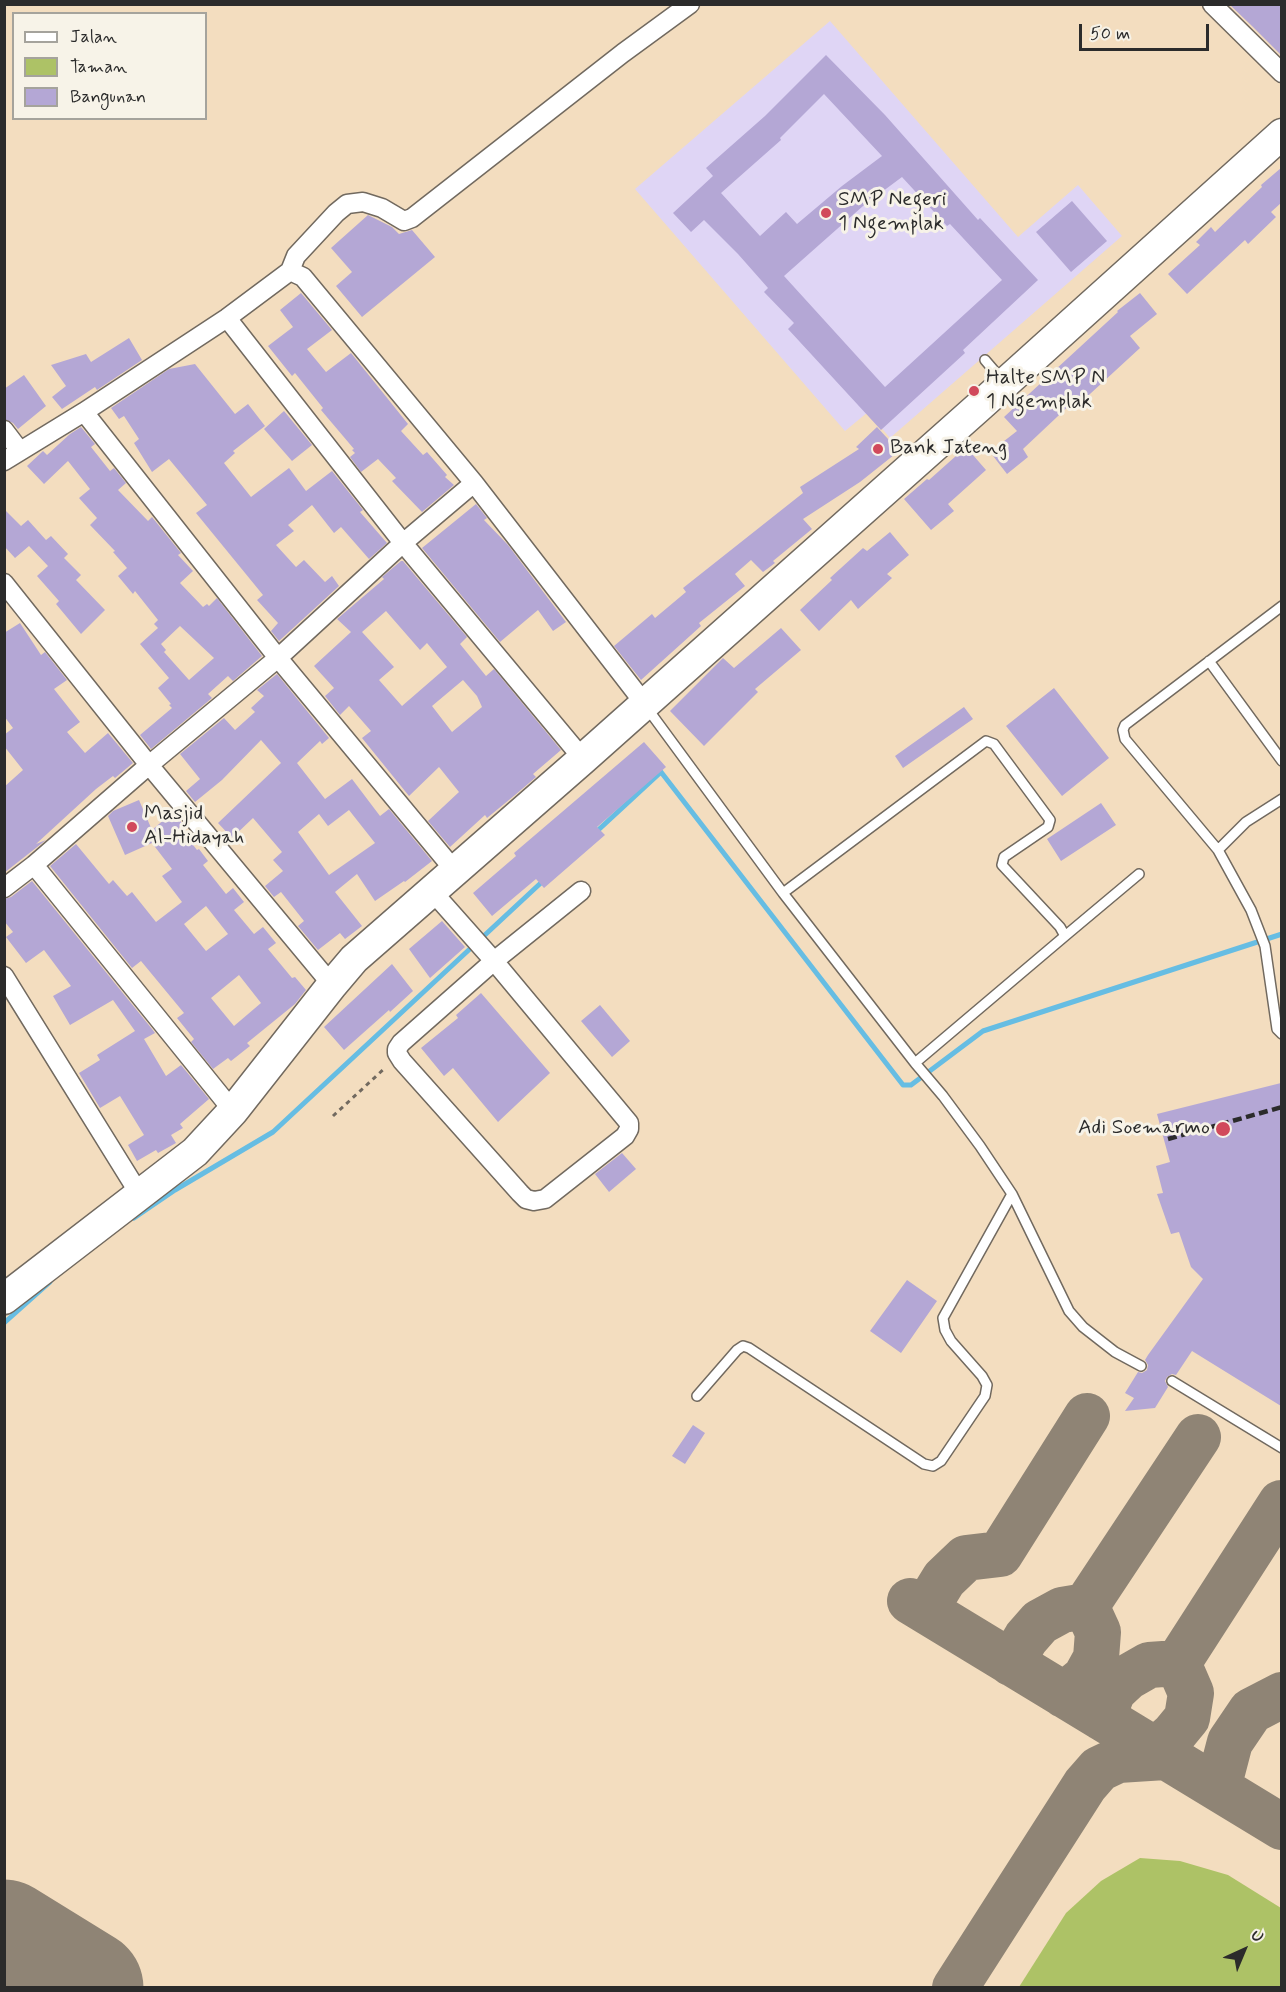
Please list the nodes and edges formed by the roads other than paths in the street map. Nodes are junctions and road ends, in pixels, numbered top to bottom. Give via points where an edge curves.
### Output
1 (690, 4) edge
2 (1212, 4) edge
3 (1281, 73) edge
4 (1281, 134) edge
5 (290, 271) junction
6 (227, 318) junction
7 (985, 360) dead end
8 (1005, 383) junction
9 (84, 412) junction
10 (4, 430) edge
11 (20, 451) junction
12 (4, 461) edge
13 (474, 483) junction
14 (403, 543) junction
15 (4, 583) edge
16 (1281, 606) edge
17 (278, 658) junction
18 (1209, 661) junction
19 (644, 703) junction
20 (583, 759) junction
21 (1281, 761) edge
22 (149, 765) junction
23 (1281, 799) edge
24 (1218, 850) junction
25 (34, 865) junction
26 (455, 871) junction
27 (1139, 874) dead end
28 (4, 888) edge
29 (431, 890) junction
30 (581, 891) dead end
31 (783, 892) junction
32 (1065, 936) junction
33 (493, 960) junction
34 (4, 976) edge
35 (332, 985) junction
36 (1281, 1034) edge
37 (915, 1063) junction
38 (233, 1111) junction
39 (1012, 1194) junction
40 (140, 1195) junction
41 (4, 1299) edge
42 (1142, 1366) dead end
43 (1172, 1382) dead end
44 (697, 1396) dead end
45 (1281, 1448) edge

1 - 5 street via 412,218 404,220 363,202 347,204 296,256
2 - 3 street
4 - 8 highway
5 - 6 street
5 - 13 street via 303,277
6 - 9 street
6 - 14 street
7 - 8 lane
8 - 19 highway
9 - 11 street
9 - 17 street
10 - 11 street
11 - 12 street
13 - 14 street
13 - 19 street
14 - 17 street
14 - 20 street
15 - 22 street
16 - 18 lane
17 - 22 street
17 - 26 street
18 - 21 lane
18 - 24 lane via 1123,730 1125,739
19 - 20 highway
19 - 31 lane
20 - 26 highway
22 - 25 street
22 - 35 street
23 - 24 lane via 1246,822
24 - 36 lane via 1251,910 1265,946 1277,1029
25 - 28 street
25 - 38 street
26 - 29 highway
27 - 32 lane
29 - 33 street
29 - 35 highway via 354,959
30 - 33 street
31 - 32 lane via 988,741 1050,820 1048,827 1004,857 1002,865
31 - 37 lane
32 - 37 lane
33 - 33 street via 629,1126 626,1136 544,1199 534,1201 526,1199 399,1056 397,1049
34 - 40 street
35 - 38 highway
37 - 39 lane
38 - 40 highway via 195,1152
39 - 42 lane via 1069,1311 1115,1352
39 - 44 lane via 943,1318 951,1341 987,1385 986,1395 941,1461 933,1466 924,1464 742,1346
40 - 41 highway
43 - 45 lane

